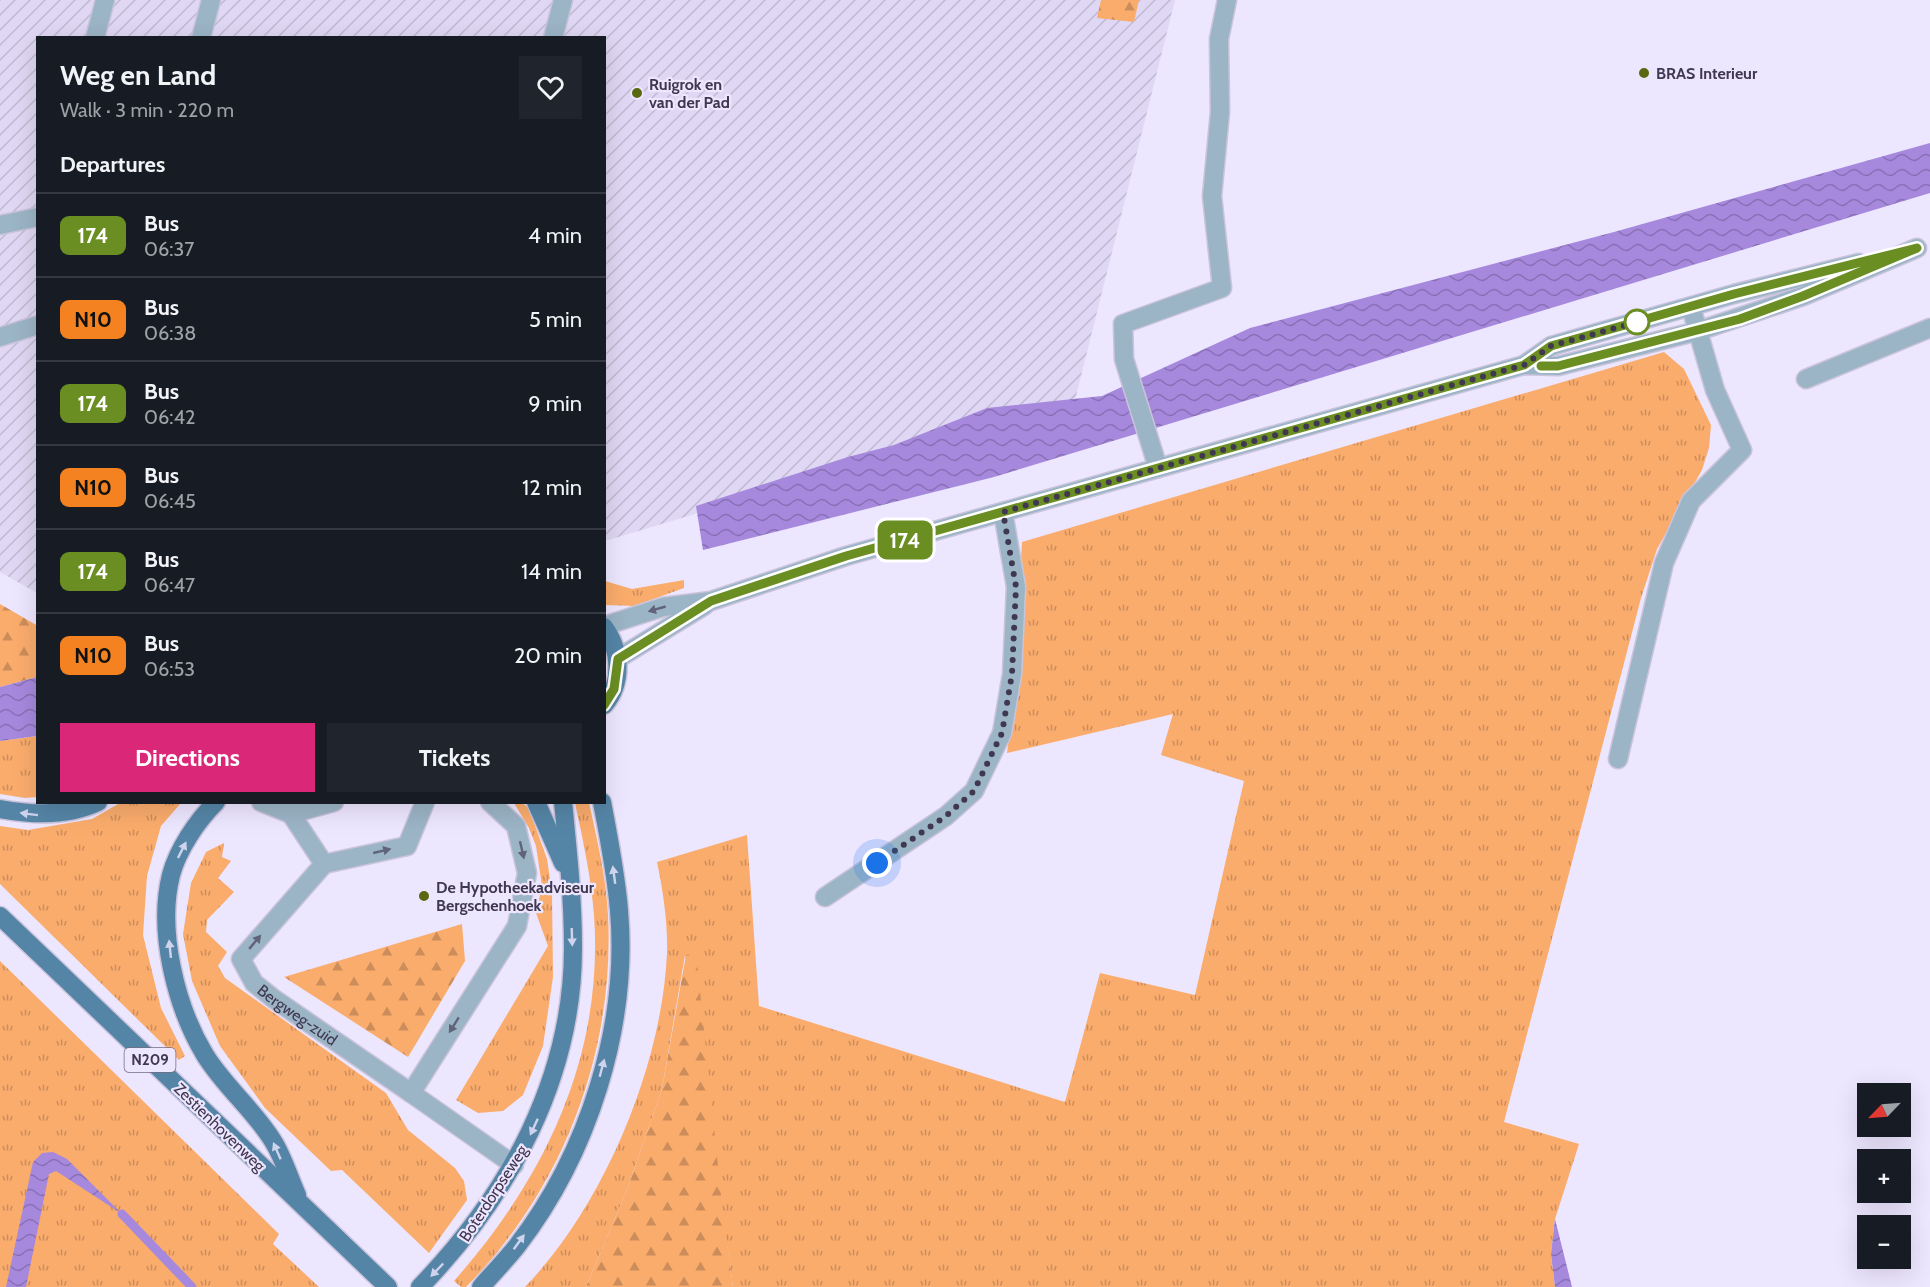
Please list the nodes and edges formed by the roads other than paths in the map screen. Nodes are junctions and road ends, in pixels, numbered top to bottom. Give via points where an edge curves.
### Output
1 (105, 0) edge
2 (211, 0) edge
3 (563, 0) edge
4 (1227, 0) edge
5 (96, 36) edge
6 (202, 36) edge
7 (554, 36) edge
8 (36, 217) edge
9 (0, 225) edge
10 (1924, 246) edge
11 (1691, 307) junction
12 (36, 326) edge
13 (1930, 328) edge
14 (1698, 331) junction
15 (0, 337) edge
16 (1524, 365) junction
17 (1806, 379) dead end
18 (1158, 468) junction
19 (1003, 512) junction
20 (711, 601) junction
21 (606, 625) edge
22 (606, 630) edge
23 (618, 659) junction
24 (606, 702) edge
25 (1618, 759) dead end
26 (94, 804) edge
27 (214, 804) edge
28 (266, 804) edge
29 (327, 804) edge
30 (423, 804) edge
31 (491, 804) edge
32 (537, 804) edge
33 (563, 804) edge
34 (602, 804) edge
35 (0, 809) edge
36 (291, 814) junction
37 (324, 864) junction
38 (570, 878) junction
39 (825, 897) dead end
40 (0, 916) edge
41 (411, 1092) junction
42 (514, 1166) junction
43 (307, 1210) junction
44 (388, 1287) edge
45 (420, 1287) edge
46 (481, 1287) edge

1 - 5 street
2 - 6 street
3 - 7 street
4 - 18 street via 1219,39 1220,112 1212,196 1222,288 1123,324 1124,359
8 - 9 street
10 - 11 street
10 - 14 street via 1803,296
11 - 14 street
11 - 16 street via 1551,346
12 - 15 street
13 - 17 street
14 - 16 street via 1558,366
14 - 25 street via 1715,390 1742,450 1691,501 1664,563
16 - 18 street
18 - 19 street
19 - 20 street via 846,556
19 - 39 street via 1016,587 1012,674 1002,733 974,791 946,816
20 -> 21 street via 663,607
20 - 23 street
22 - 23 main road
23 - 24 main road via 614,689
26 -> 35 main road via 36,815
43 -> 27 main road, N209 via 273,1141 205,1055 178,992 170,953 167,905 171,874 182,849
28 - 36 street
29 - 36 street
37 -> 30 street via 407,846
31 -> 41 street via 516,826 527,873 517,926
32 - 38 main road
33 - 38 main road, Boterdorpseweg
46 -> 34 main road via 517,1246 557,1184 589,1116 610,1039 618,979 619,912
36 - 37 street
41 -> 37 street, Bergweg-zuid via 274,999 254,983 241,959
38 -> 42 main road, Boterdorpseweg via 573,950 567,1009 555,1069 536,1123
40 - 43 main road, Zestienhovenweg / N209
41 - 42 street, Bergweg-zuid
42 -> 45 main road, Boterdorpseweg via 454,1252
43 - 44 main road, Zestienhovenweg / N209

